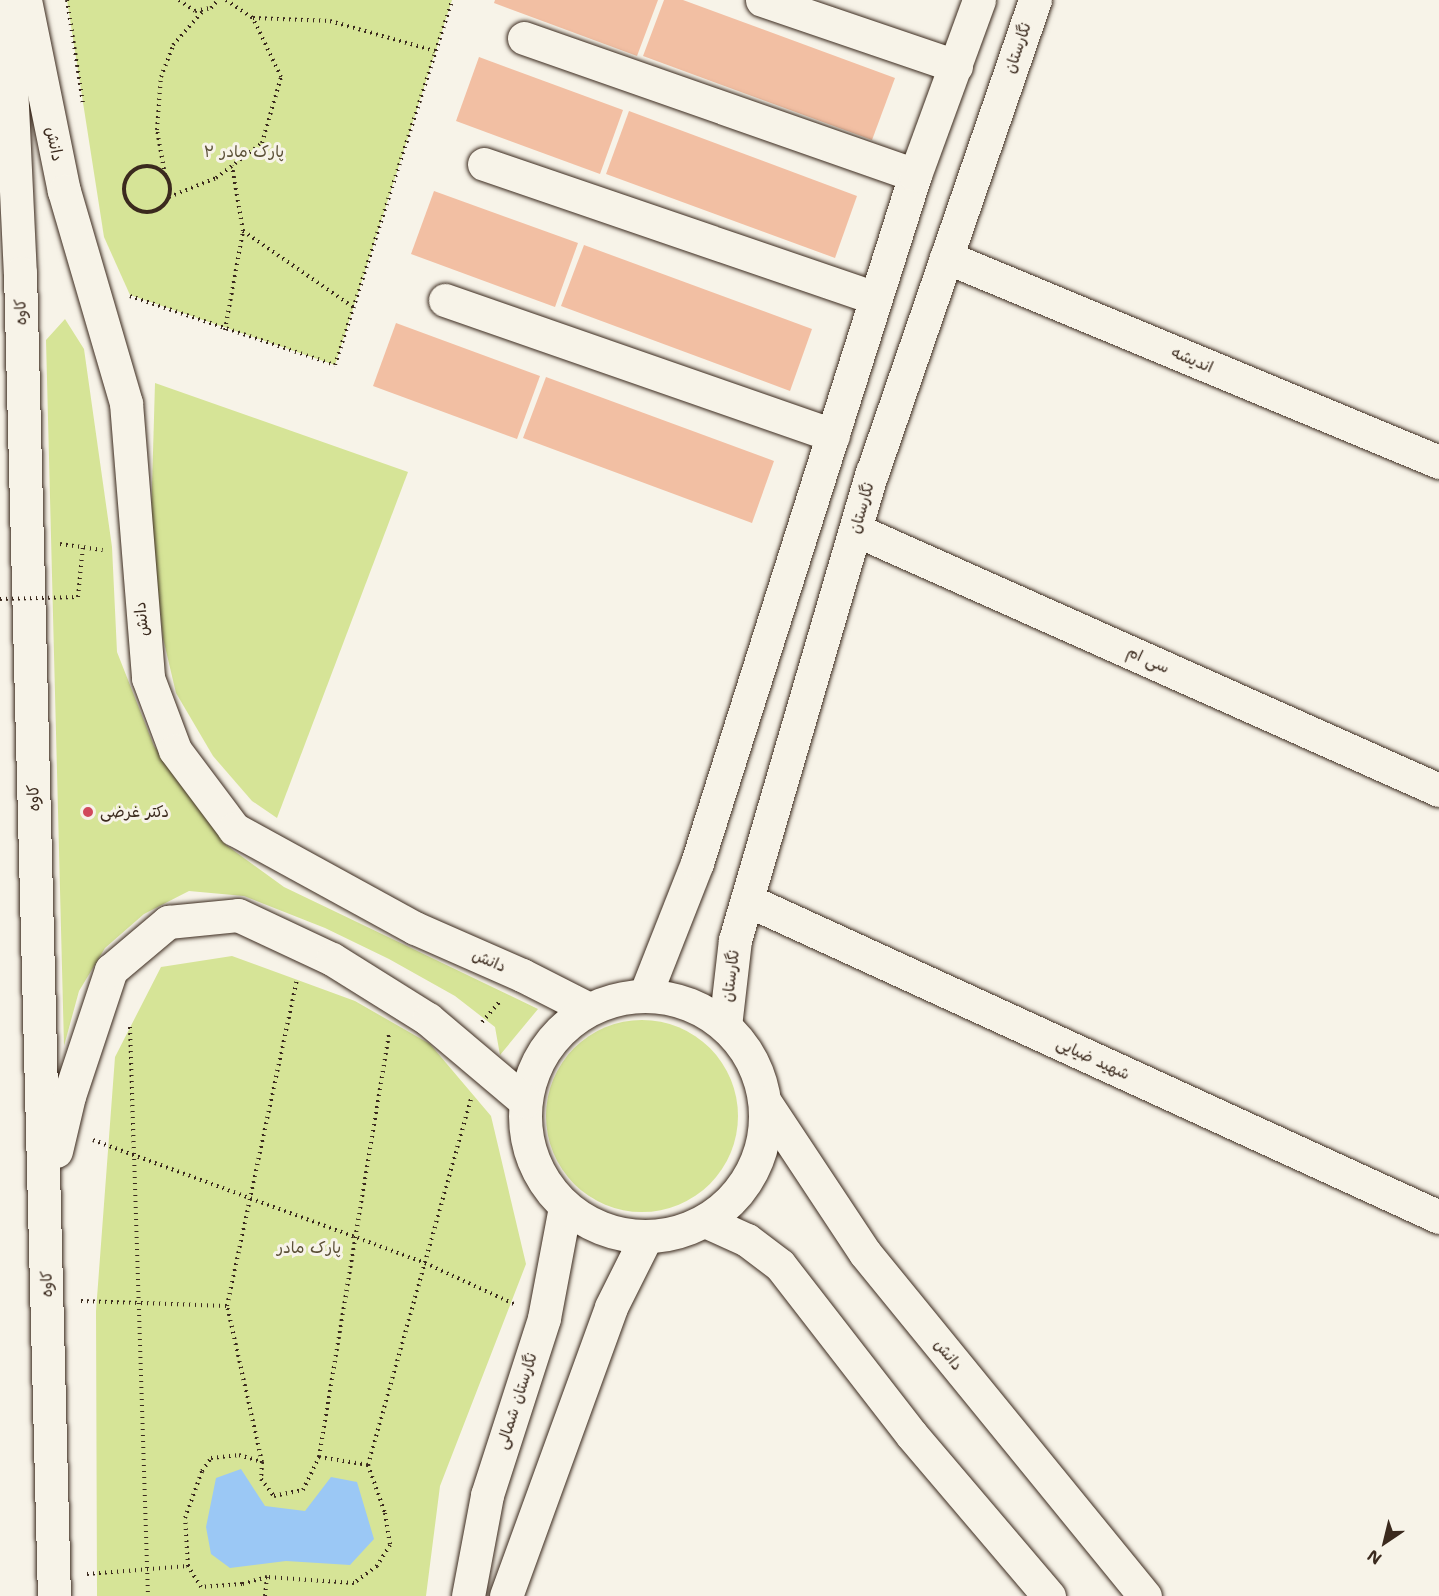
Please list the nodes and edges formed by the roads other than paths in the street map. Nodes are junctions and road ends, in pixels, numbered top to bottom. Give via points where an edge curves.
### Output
1 (7, 0) edge
2 (25, 0) edge
3 (762, 0) edge
4 (979, 0) edge
5 (1035, 0) edge
6 (524, 38) dead end
7 (956, 66) junction
8 (484, 164) dead end
9 (915, 175) junction
10 (946, 257) junction
11 (876, 298) junction
12 (445, 300) dead end
13 (833, 435) junction
14 (1439, 462) edge
15 (856, 530) junction
16 (1439, 790) edge
17 (747, 900) junction
18 (645, 995) junction
19 (589, 1009) junction
20 (725, 1026) junction
21 (525, 1101) junction
22 (765, 1102) junction
23 (46, 1193) junction
24 (565, 1207) junction
25 (1439, 1217) edge
26 (705, 1221) junction
27 (646, 1237) junction
28 (54, 1586) edge
29 (468, 1596) edge
30 (506, 1596) edge
31 (1049, 1596) edge
32 (1145, 1596) edge

1 - 23 main road, کاوه
2 - 19 main road, دانش via 64,191 126,403 148,678 175,750 234,829 415,928
3 - 7 main road
4 - 7 main road
5 - 10 main road, نگارستان
6 - 9 main road
7 - 9 main road
8 - 11 main road
9 - 11 main road
10 - 14 main road, اندیشه
10 - 15 main road, نگارستان
11 - 13 main road
12 - 13 main road
13 - 18 main road via 697,863
15 - 16 main road, سی ام
15 - 17 main road, نگارستان
17 - 20 main road, نگارستان via 735,940
17 - 25 main road, شهید ضیایی
18 - 19 main road via 616,999
18 - 20 main road via 674,999 702,1009
19 - 21 main road via 558,1032 536,1064
20 - 22 main road via 745,1048 759,1074
21 - 23 main road via 396,998 304,946 238,915 168,921 111,969 61,1127
21 - 24 main road via 527,1140 537,1167
22 - 26 main road via 764,1138 754,1171 733,1200
22 - 32 main road, دانش via 865,1253
23 - 28 main road, کاوه
24 - 27 main road via 616,1234
24 - 29 main road, نگارستان شمالی via 544,1317 487,1495
26 - 27 main road via 676,1233
26 - 31 main road via 747,1240 780,1265 911,1434
27 - 30 main road via 611,1307

